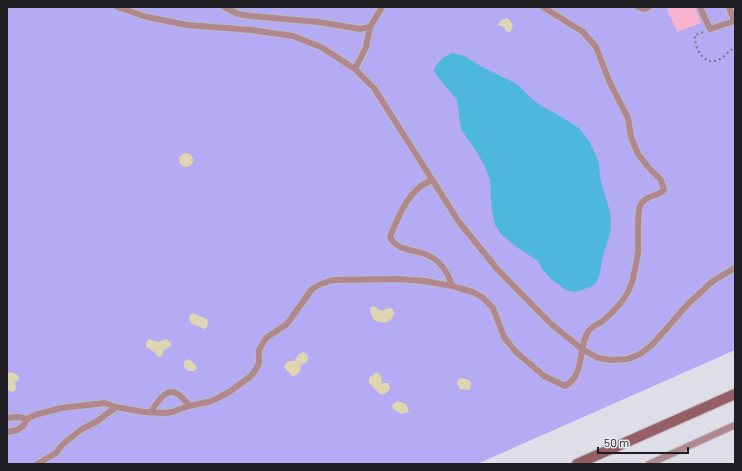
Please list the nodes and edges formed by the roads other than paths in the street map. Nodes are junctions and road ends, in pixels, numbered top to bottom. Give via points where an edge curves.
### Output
1 (117, 7) edge
2 (224, 7) edge
3 (382, 7) edge
4 (543, 7) edge
5 (638, 7) edge
6 (649, 7) edge
7 (700, 7) edge
8 (729, 7) edge
9 (370, 27) junction
10 (355, 69) junction
11 (432, 180) junction
12 (735, 268) edge
13 (452, 286) junction
14 (582, 349) junction
15 (735, 394) edge
16 (189, 406) junction
17 (116, 407) junction
18 (151, 412) junction
19 (7, 418) edge
20 (27, 420) junction
21 (735, 425) edge
22 (7, 432) edge
23 (37, 464) edge
24 (577, 464) edge
25 (649, 464) edge

1 - 10 lane via 147,17 187,25 293,36 321,47
2 - 9 lane via 238,14 251,16 319,22 360,29
3 - 9 lane
4 - 14 lane via 583,32 594,44 610,83 627,114 638,154 661,180 664,190 646,198 638,211 638,253 627,294 604,320 591,328
5 - 6 lane
7 - 8 lane via 710,29 734,21
9 - 10 lane via 366,46
10 - 11 lane via 374,88
11 - 13 lane via 413,194 390,238 399,248 434,258 450,276
11 - 14 lane via 459,222 498,270 550,323
12 - 14 lane via 713,282 688,304 652,345 640,354 628,359 611,360 598,358
13 - 14 lane via 482,297 493,308 508,343 520,357 544,376 565,386 570,383 580,366
13 - 16 lane via 398,279 333,280 321,284 312,289 287,324 266,338 259,350 259,363 251,376 216,399
15 - 24 street
16 - 18 lane via 172,412
16 - 18 lane via 183,397 172,391 158,400
17 - 18 lane
17 - 20 lane via 105,403 87,405 42,412
17 - 23 lane via 82,429 56,452
19 - 20 lane via 18,417
20 - 22 lane via 17,430
21 - 25 lane

